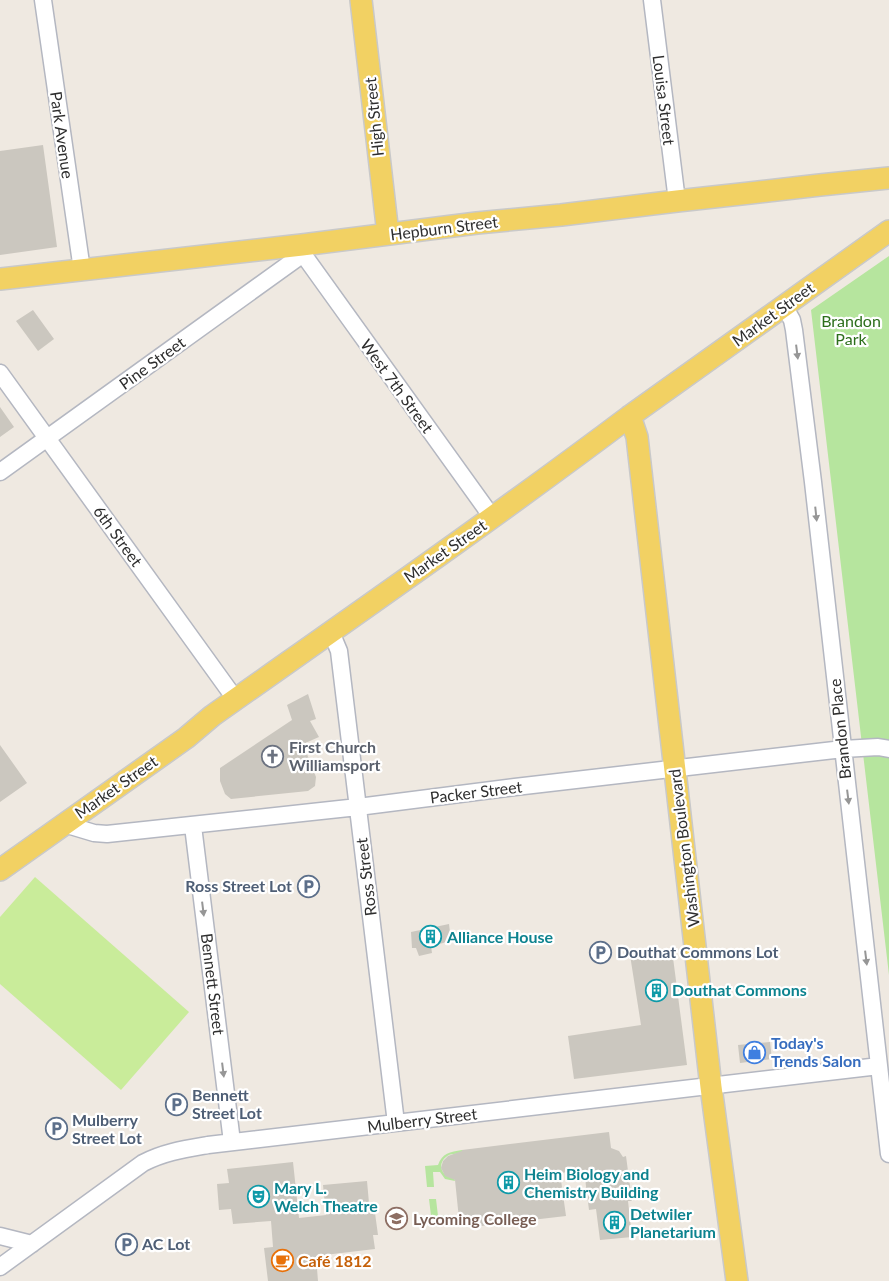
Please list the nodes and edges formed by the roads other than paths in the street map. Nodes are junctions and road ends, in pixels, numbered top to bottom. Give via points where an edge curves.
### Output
1 (43, 0) edge
2 (361, 0) edge
3 (652, 0) edge
4 (889, 178) edge
5 (677, 201) junction
6 (889, 231) edge
7 (388, 234) junction
8 (303, 249) junction
9 (82, 270) junction
10 (0, 279) edge
11 (784, 306) junction
12 (0, 373) edge
13 (630, 416) junction
14 (47, 438) junction
15 (0, 472) edge
16 (492, 517) junction
17 (331, 632) junction
18 (236, 700) junction
19 (843, 749) junction
20 (889, 749) edge
21 (675, 769) junction
22 (358, 807) junction
23 (64, 824) junction
24 (193, 826) junction
25 (0, 870) edge
26 (879, 1066) junction
27 (711, 1086) junction
28 (396, 1123) junction
29 (232, 1142) junction
30 (889, 1154) edge
31 (0, 1236) edge
32 (32, 1244) junction
33 (0, 1267) edge
34 (736, 1281) edge

1 - 9 street, Park Avenue
2 - 7 main road, High Street
3 - 5 street, Louisa Street
4 - 5 main road, Hepburn Street
5 - 7 main road, Hepburn Street
6 - 11 main road, Market Street
7 - 8 main road, Hepburn Street
8 - 9 main road, Hepburn Street
8 - 14 street, Pine Street
8 - 16 street, West 7th Street
9 - 10 main road, Hepburn Street
11 - 13 main road, Market Street
11 -> 19 street, Brandon Place via 794,330
12 - 14 street, 6th Street
13 - 16 main road, Market Street
13 - 21 main road, Washington Boulevard via 637,437
14 - 15 street, Pine Street
14 - 18 street, 6th Street
16 - 17 main road, Market Street
17 - 18 main road, Market Street
17 - 22 street, Ross Street via 339,651
18 - 23 main road, Market Street
19 - 20 street, Packer Street
19 - 21 street, Packer Street
19 -> 26 street, Brandon Place
21 - 22 street, Packer Street
21 - 27 main road, Washington Boulevard
22 - 24 street, Packer Street
22 - 28 street, Ross Street
23 - 24 street, Packer Street via 107,834
23 - 25 main road, Market Street
24 -> 29 street, Bennett Street
26 - 27 street, Mulberry Street
26 - 30 street, Brandon Place
27 - 28 street, Mulberry Street
27 - 34 main road, Washington Boulevard
28 - 29 street, Mulberry Street
29 - 32 street, Mulberry Street via 155,1156
31 - 32 street
32 - 33 street, Mulberry Street

